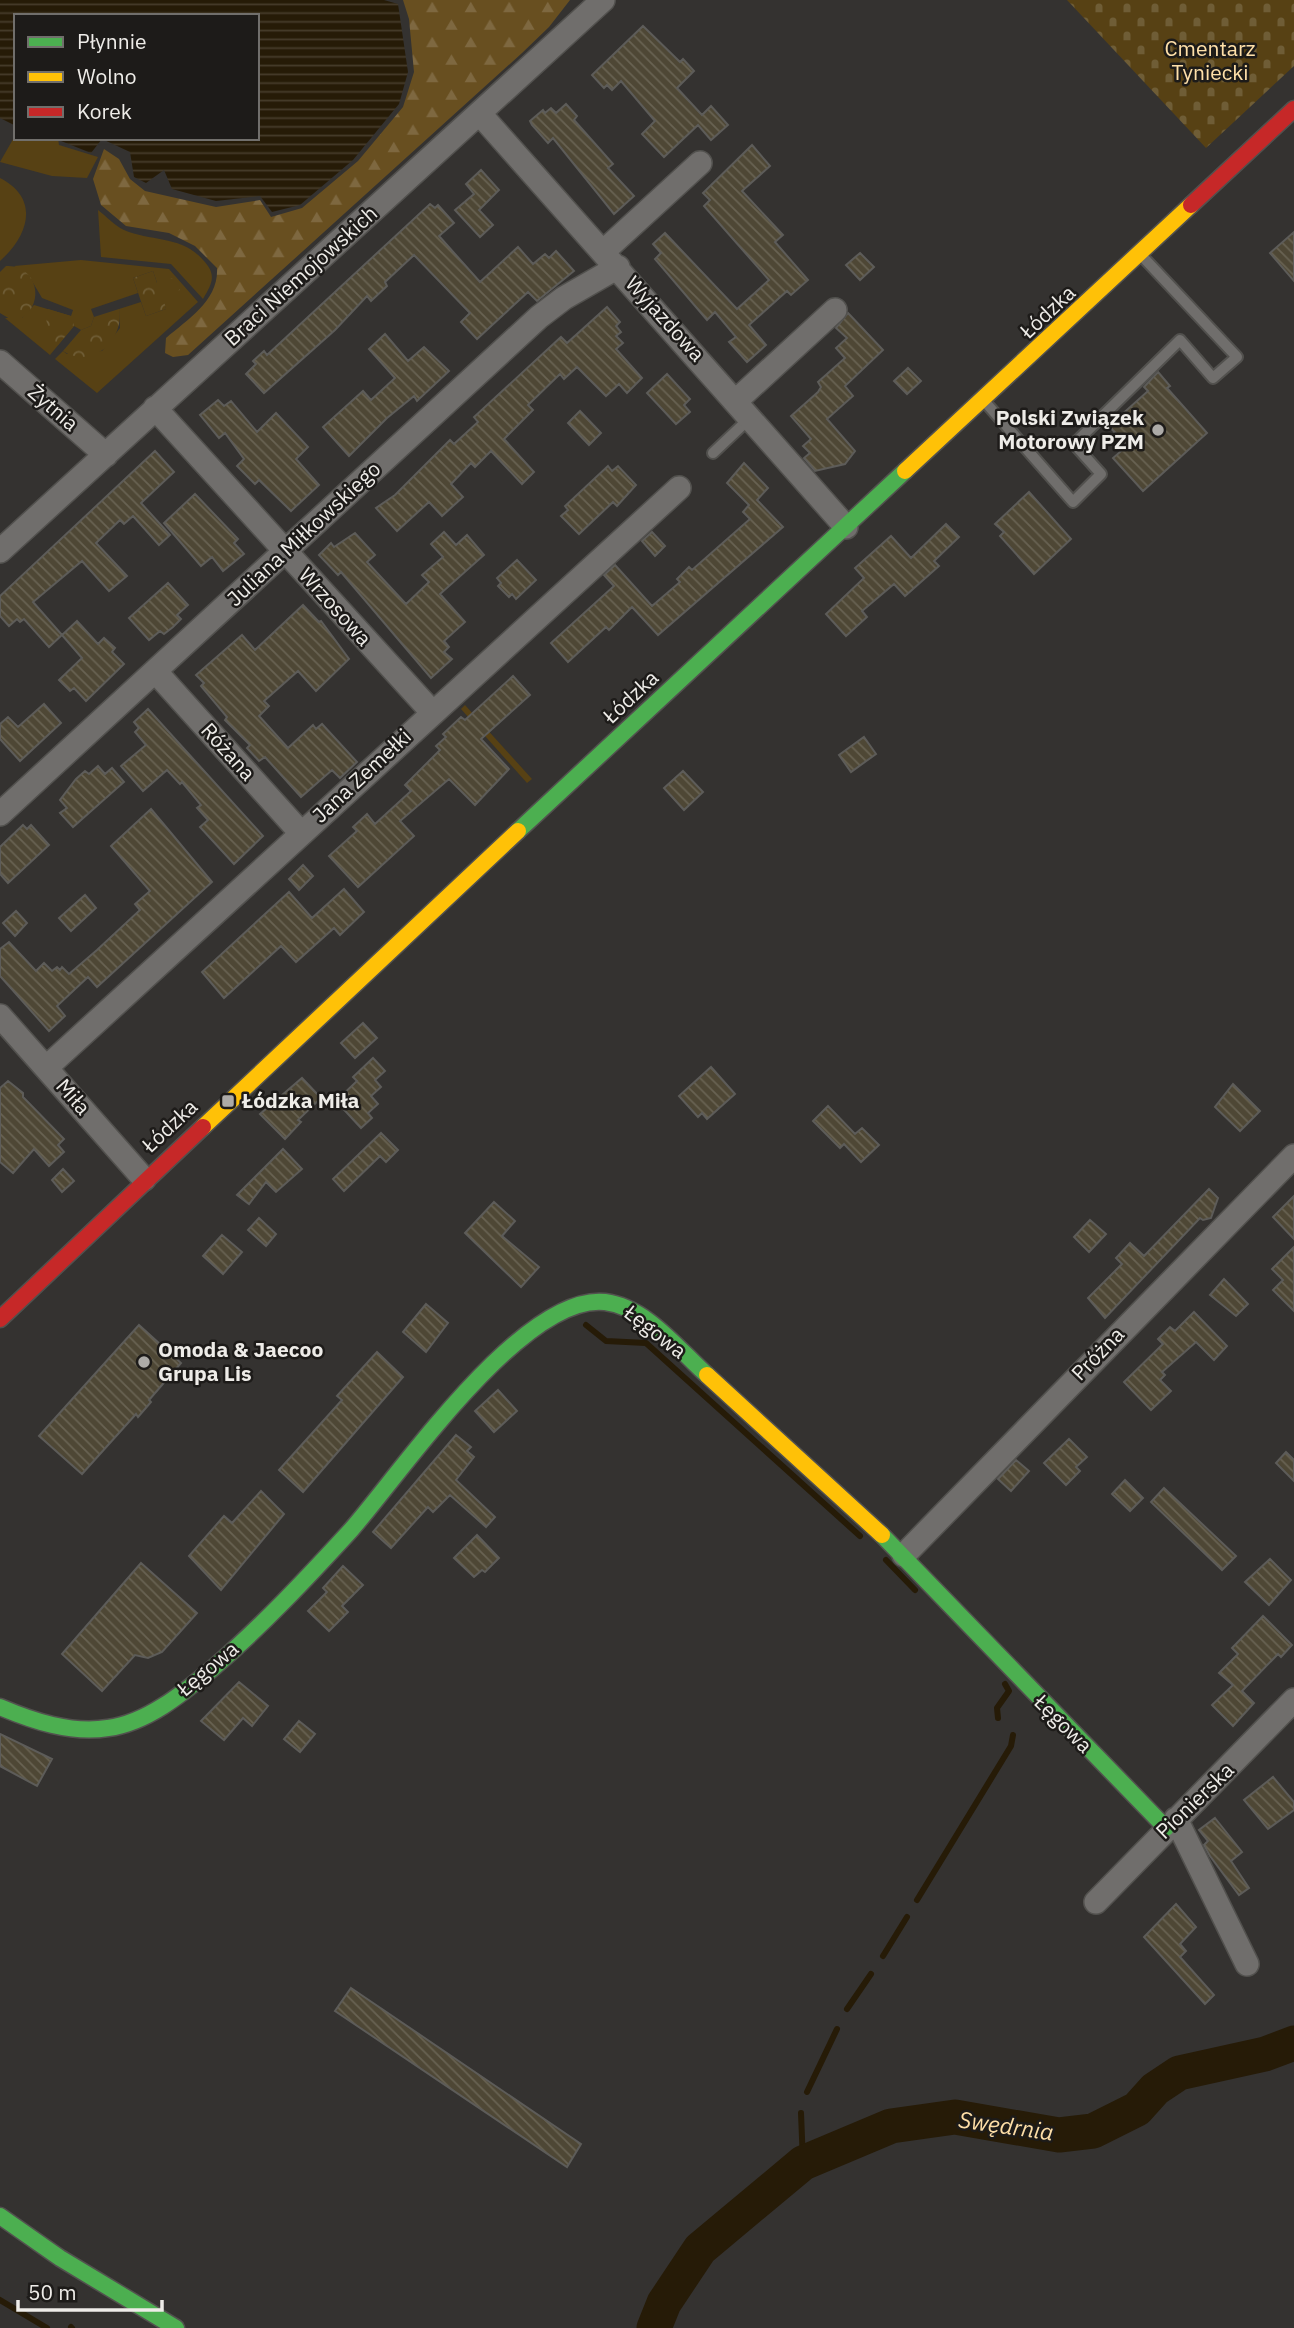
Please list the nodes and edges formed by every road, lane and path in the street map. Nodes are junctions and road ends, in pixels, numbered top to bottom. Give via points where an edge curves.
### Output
1 (603, 0) edge
2 (1294, 110) edge
3 (480, 114) junction
4 (700, 163) dead end
5 (1141, 254) junction
6 (611, 259) junction
7 (835, 310) dead end
8 (0, 362) edge
9 (984, 400) junction
10 (155, 408) junction
11 (744, 408) junction
12 (713, 453) dead end
13 (106, 454) junction
14 (679, 488) dead end
15 (846, 527) junction
16 (0, 551) edge
17 (285, 551) junction
18 (155, 671) junction
19 (432, 712) junction
20 (0, 814) edge
21 (301, 833) junction
22 (0, 1016) edge
23 (47, 1067) junction
24 (1294, 1156) edge
25 (144, 1179) junction
26 (0, 1319) edge
27 (904, 1555) junction
28 (1294, 1700) edge
29 (0, 1707) edge
30 (1171, 1823) junction
31 (1096, 1902) dead end
32 (1247, 1964) dead end
33 (0, 2216) edge
34 (0, 2229) edge
35 (60, 2258) junction
36 (176, 2328) edge

1 - 3 street, Braci Niemojowskich
2 - 5 main road, Łódzka
3 - 6 street, Wyjazdowa
3 - 10 street, Braci Niemojowskich
4 - 6 street, Juliana Miłkowskiego
5 - 9 main road, Łódzka
5 - 9 lane via 1237,357 1213,378 1180,340 1074,444 1101,474 1073,502
6 - 11 street, Wyjazdowa
6 - 17 street, Juliana Miłkowskiego via 538,317
7 - 11 street
8 - 13 street, Żytnia
9 - 15 main road, Łódzka
10 - 13 street, Braci Niemojowskich
10 - 17 street, Wrzosowa
11 - 12 lane
11 - 15 street, Wyjazdowa
13 - 16 street, Braci Niemojowskich
14 - 19 street, Jana Zemełki
15 - 25 main road, Łódzka
17 - 18 street, Juliana Miłkowskiego
17 - 19 street, Wrzosowa
18 - 20 street, Juliana Miłkowskiego
18 - 21 street, Różana
19 - 21 street, Jana Zemełki
21 - 23 street, Jana Zemełki
22 - 23 street, Miła
23 - 25 street, Miła
24 - 27 street, Próżna
25 - 26 main road, Łódzka
27 - 29 main road, Łęgowa via 639,1314 613,1302 575,1306 551,1317 455,1402 320,1562 227,1656 167,1703 139,1720 102,1729 48,1723
27 - 30 main road, Łęgowa via 1038,1698
28 - 30 street, Pionierska
30 - 31 street, Pionierska
30 - 32 street, Łęgowa
33 - 35 main road
34 - 35 main road
35 - 36 main road

